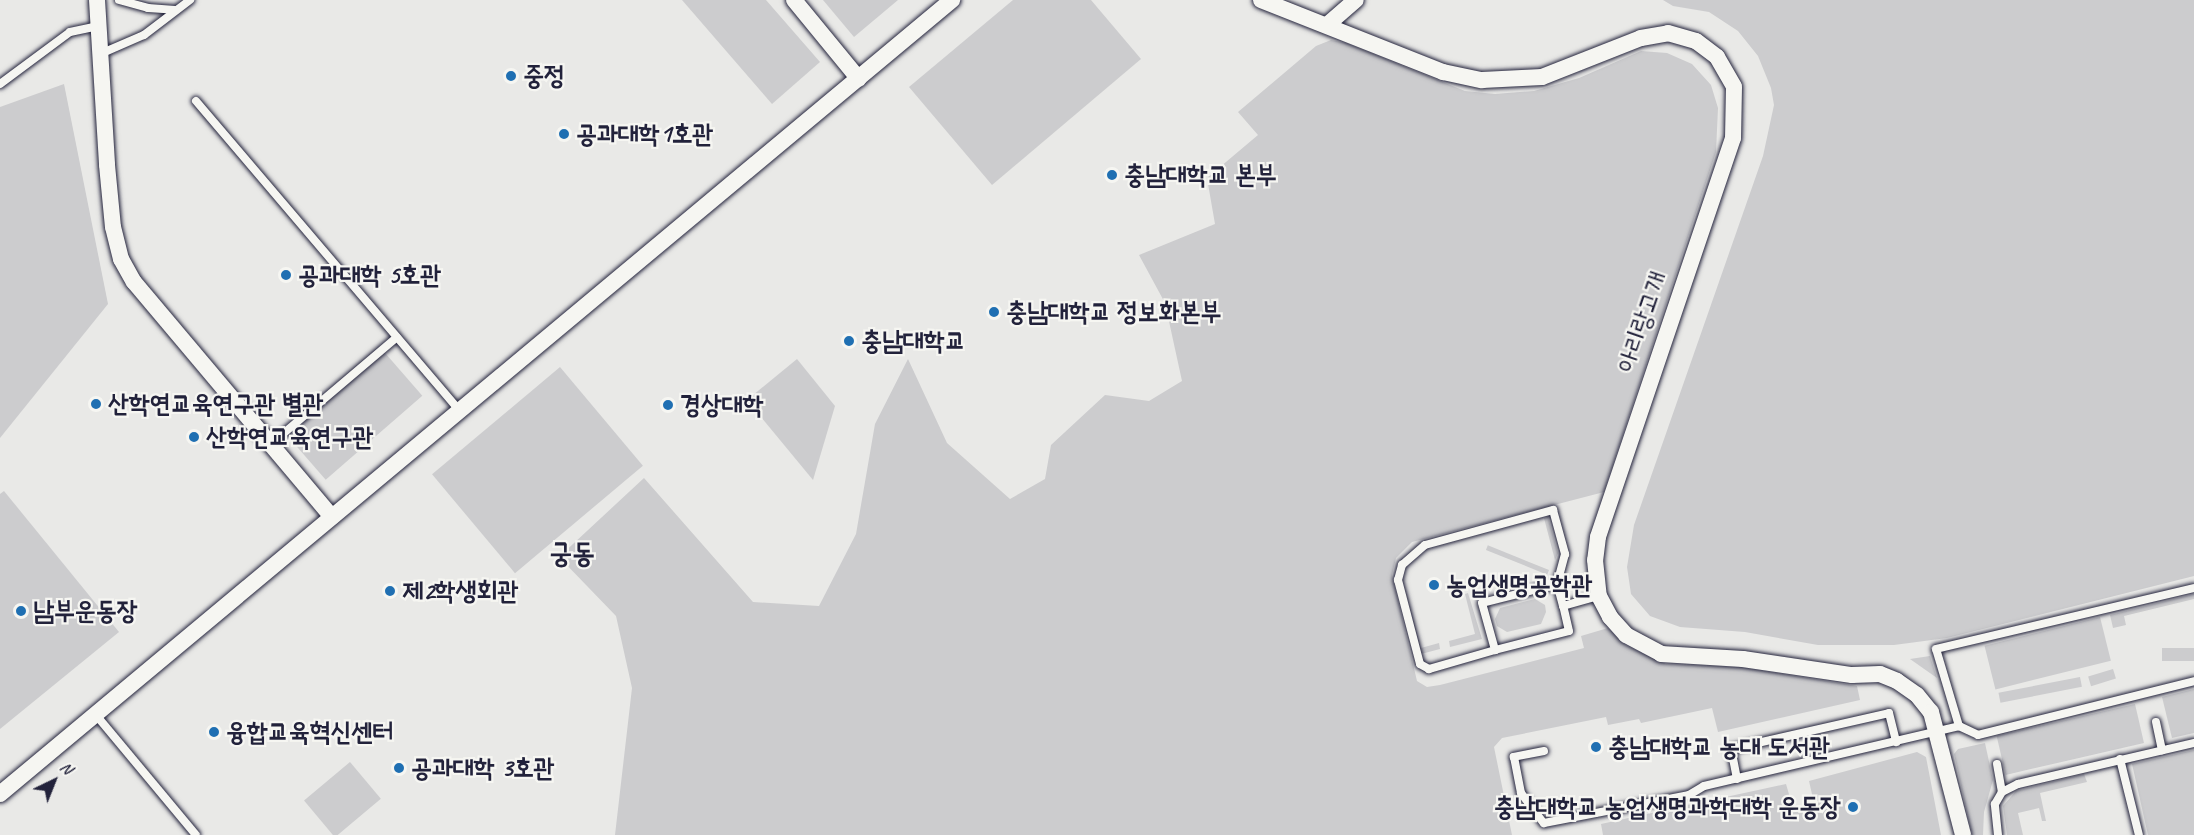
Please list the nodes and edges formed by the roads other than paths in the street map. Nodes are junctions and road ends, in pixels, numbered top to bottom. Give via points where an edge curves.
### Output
1 (97, 0) edge
2 (119, 0) edge
3 (190, 0) edge
4 (794, 0) edge
5 (952, 0) edge
6 (1261, 0) edge
7 (1356, 0) edge
8 (175, 10) junction
9 (1327, 25) junction
10 (98, 26) junction
11 (100, 54) junction
12 (859, 79) junction
13 (0, 84) edge
14 (196, 100) dead end
15 (397, 337) junction
16 (459, 410) junction
17 (271, 444) junction
18 (332, 517) junction
19 (1557, 584) junction
20 (2194, 588) edge
21 (1599, 596) junction
22 (1563, 606) junction
23 (1495, 650) junction
24 (2194, 681) edge
25 (96, 715) junction
26 (2156, 722) dead end
27 (1959, 726) junction
28 (1936, 733) junction
29 (1896, 742) junction
30 (2194, 743) edge
31 (2162, 750) junction
32 (1544, 751) dead end
33 (2120, 759) junction
34 (1997, 764) dead end
35 (1737, 779) junction
36 (2002, 792) junction
37 (0, 794) edge
38 (196, 835) edge
39 (1963, 835) edge
40 (1998, 835) edge
41 (2139, 835) edge

1 - 10 street
2 - 8 lane
3 - 8 lane
4 - 12 street
5 - 12 street
6 - 9 street, 아리랑고개
7 - 9 street
8 - 11 lane via 144,35
9 - 21 street, 아리랑고개 via 1464,77 1529,79 1560,72 1641,38 1677,34 1696,41 1717,57 1734,87 1735,125 1728,156 1667,324 1598,537 1595,560
10 - 11 street
10 - 13 lane via 70,32
11 - 17 street via 113,227 121,260 134,282
12 - 16 street
14 - 15 lane
15 - 16 lane
15 - 17 lane
16 - 18 street
17 - 18 street
18 - 25 street
19 - 22 lane
19 - 23 lane via 1482,603
19 - 23 lane via 1565,554 1553,510 1425,545 1402,565 1398,580 1420,664 1428,669
20 - 27 lane via 1936,649
21 - 22 lane
21 - 28 street, 아리랑고개 via 1626,635 1661,654 1743,659 1852,675 1880,674 1917,695 1931,712
22 - 23 lane via 1569,631
24 - 27 lane via 1978,735
25 - 37 street
25 - 38 lane
26 - 31 lane
27 - 28 lane
28 - 29 lane
28 - 39 street
29 - 35 lane
29 - 35 lane via 1889,713 1731,749
30 - 31 lane
31 - 33 lane
32 - 35 lane via 1514,757 1521,793 1544,823 1689,795 1704,786
33 - 36 lane via 2018,784
33 - 41 lane
34 - 36 lane
36 - 40 lane via 1995,804

